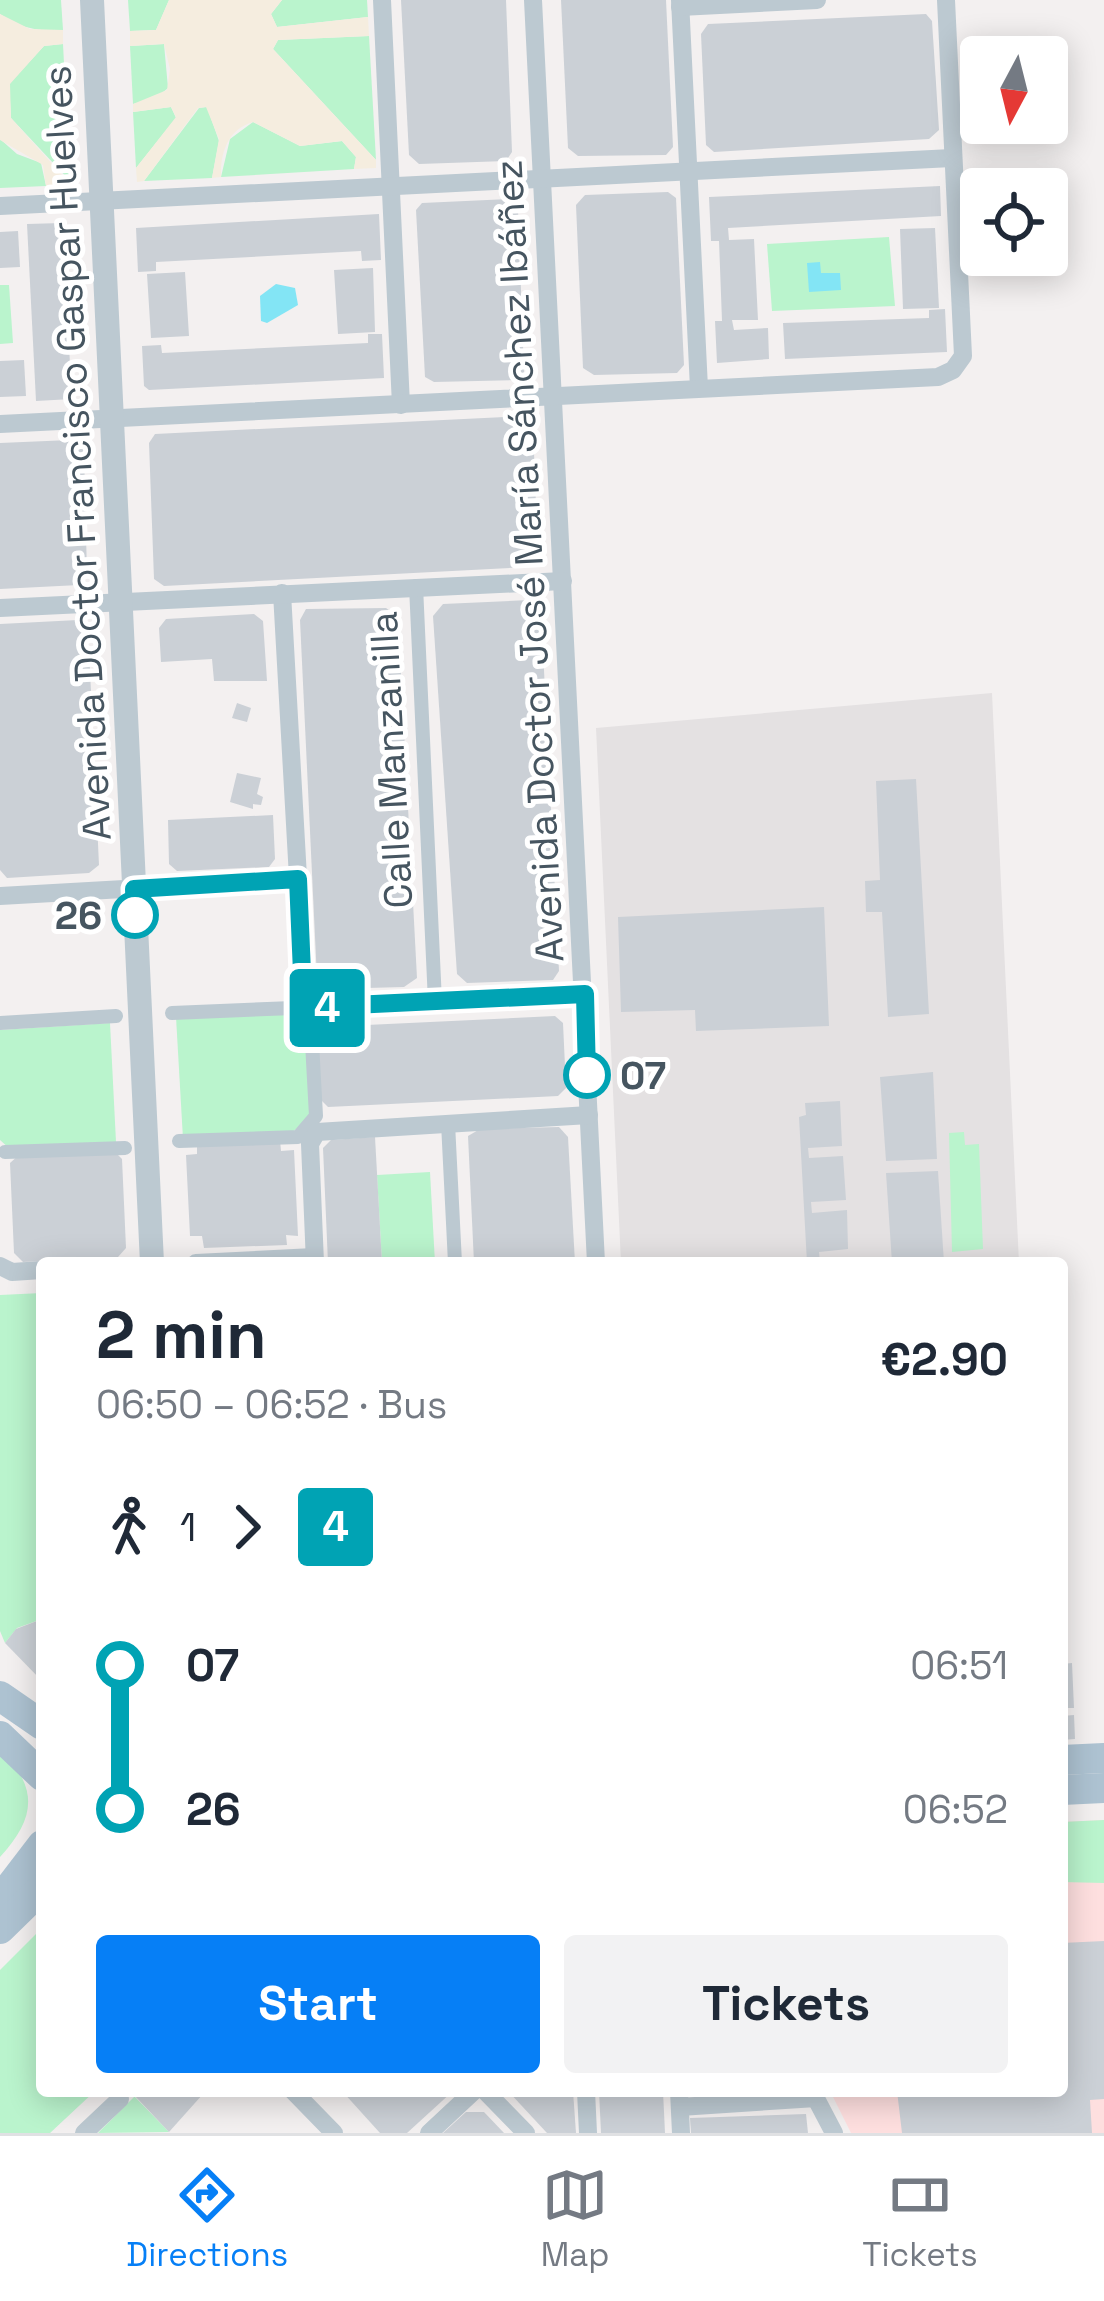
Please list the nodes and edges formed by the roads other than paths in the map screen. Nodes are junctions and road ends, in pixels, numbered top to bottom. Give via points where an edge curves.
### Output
1 (92, 0) edge
2 (382, 0) edge
3 (533, 0) edge
4 (817, 0) edge
5 (946, 0) edge
6 (680, 3) edge
7 (952, 158) junction
8 (689, 170) junction
9 (541, 178) junction
10 (392, 185) junction
11 (102, 201) junction
12 (0, 206) edge
13 (699, 388) junction
14 (553, 396) junction
15 (400, 405) junction
16 (110, 419) junction
17 (0, 424) edge
18 (563, 581) junction
19 (416, 586) junction
20 (282, 593) junction
21 (119, 603) junction
22 (0, 608) edge
23 (298, 879) junction
24 (134, 889) junction
25 (0, 896) edge
26 (585, 994) junction
27 (435, 1002) junction
28 (307, 1012) junction
29 (172, 1013) dead end
30 (116, 1016) dead end
31 (0, 1023) edge
32 (589, 1114) junction
33 (448, 1123) junction
34 (308, 1133) junction
35 (179, 1141) dead end
36 (125, 1148) dead end
37 (4, 1152) dead end
38 (152, 1257) edge
39 (315, 1257) edge
40 (455, 1257) edge
41 (596, 1257) edge
42 (1, 1269) edge
43 (36, 1270) edge
44 (0, 1694) edge
45 (36, 1705) edge
46 (36, 1721) edge
47 (0, 1736) edge
48 (1104, 1758) edge
49 (1068, 1760) edge
50 (36, 1770) edge
51 (1104, 1788) edge
52 (1068, 1790) edge
53 (36, 1853) edge
54 (36, 1894) edge
55 (0, 1900) edge
56 (0, 1929) edge
57 (299, 2097) edge
58 (468, 2097) edge
59 (491, 2097) edge
60 (586, 2097) edge
61 (734, 2097) edge
62 (816, 2097) edge
63 (120, 2099) dead end
64 (680, 2099) edge
65 (84, 2133) edge
66 (334, 2133) edge
67 (429, 2133) edge
68 (526, 2133) edge
69 (588, 2133) edge
70 (681, 2133) edge
71 (834, 2133) edge

1 - 11 street, Avenida Doctor Francisco Gaspar Huelves
2 - 10 street
3 - 9 street, Avenida Doctor José María Sánchez Ibáñez
4 - 6 street
5 - 7 street
6 - 8 street
7 - 8 street
7 - 13 street via 963,356 953,370
8 - 9 street
8 - 13 street
9 - 10 street
9 - 14 street, Avenida Doctor José María Sánchez Ibáñez
10 - 11 street
10 - 15 street
11 - 12 street
11 - 16 street, Avenida Doctor Francisco Gaspar Huelves
13 - 14 street
14 - 15 street
14 - 18 street, Avenida Doctor José María Sánchez Ibáñez
15 - 16 street
16 - 17 street
16 - 21 street, Avenida Doctor Francisco Gaspar Huelves
18 - 19 street
18 - 26 street, Avenida Doctor José María Sánchez Ibáñez
19 - 20 street
19 - 27 street, Calle Manzanilla
20 - 21 street
20 - 23 street
21 - 22 street
21 - 24 street, Avenida Doctor Francisco Gaspar Huelves
23 - 24 street
23 - 28 street
24 - 25 street
24 - 38 street, Avenida Doctor Francisco Gaspar Huelves
26 - 27 street
26 - 32 street, Avenida Doctor José María Sánchez Ibáñez
27 - 28 street
28 - 29 street
28 - 34 street via 316,1116
30 - 31 street
32 - 33 street
32 - 41 street, Avenida Doctor José María Sánchez Ibáñez
33 - 34 street
33 - 40 street
34 - 35 street
34 - 39 street
36 - 37 street
42 - 43 street
44 - 45 street
44 - 46 main road
47 - 50 main road
48 - 49 main road
51 - 52 main road
53 - 55 main road
54 - 56 main road
57 - 66 street
58 - 67 street
59 - 68 street
60 - 69 street
61 - 64 street
62 - 71 street
63 - 65 street
64 - 70 street

